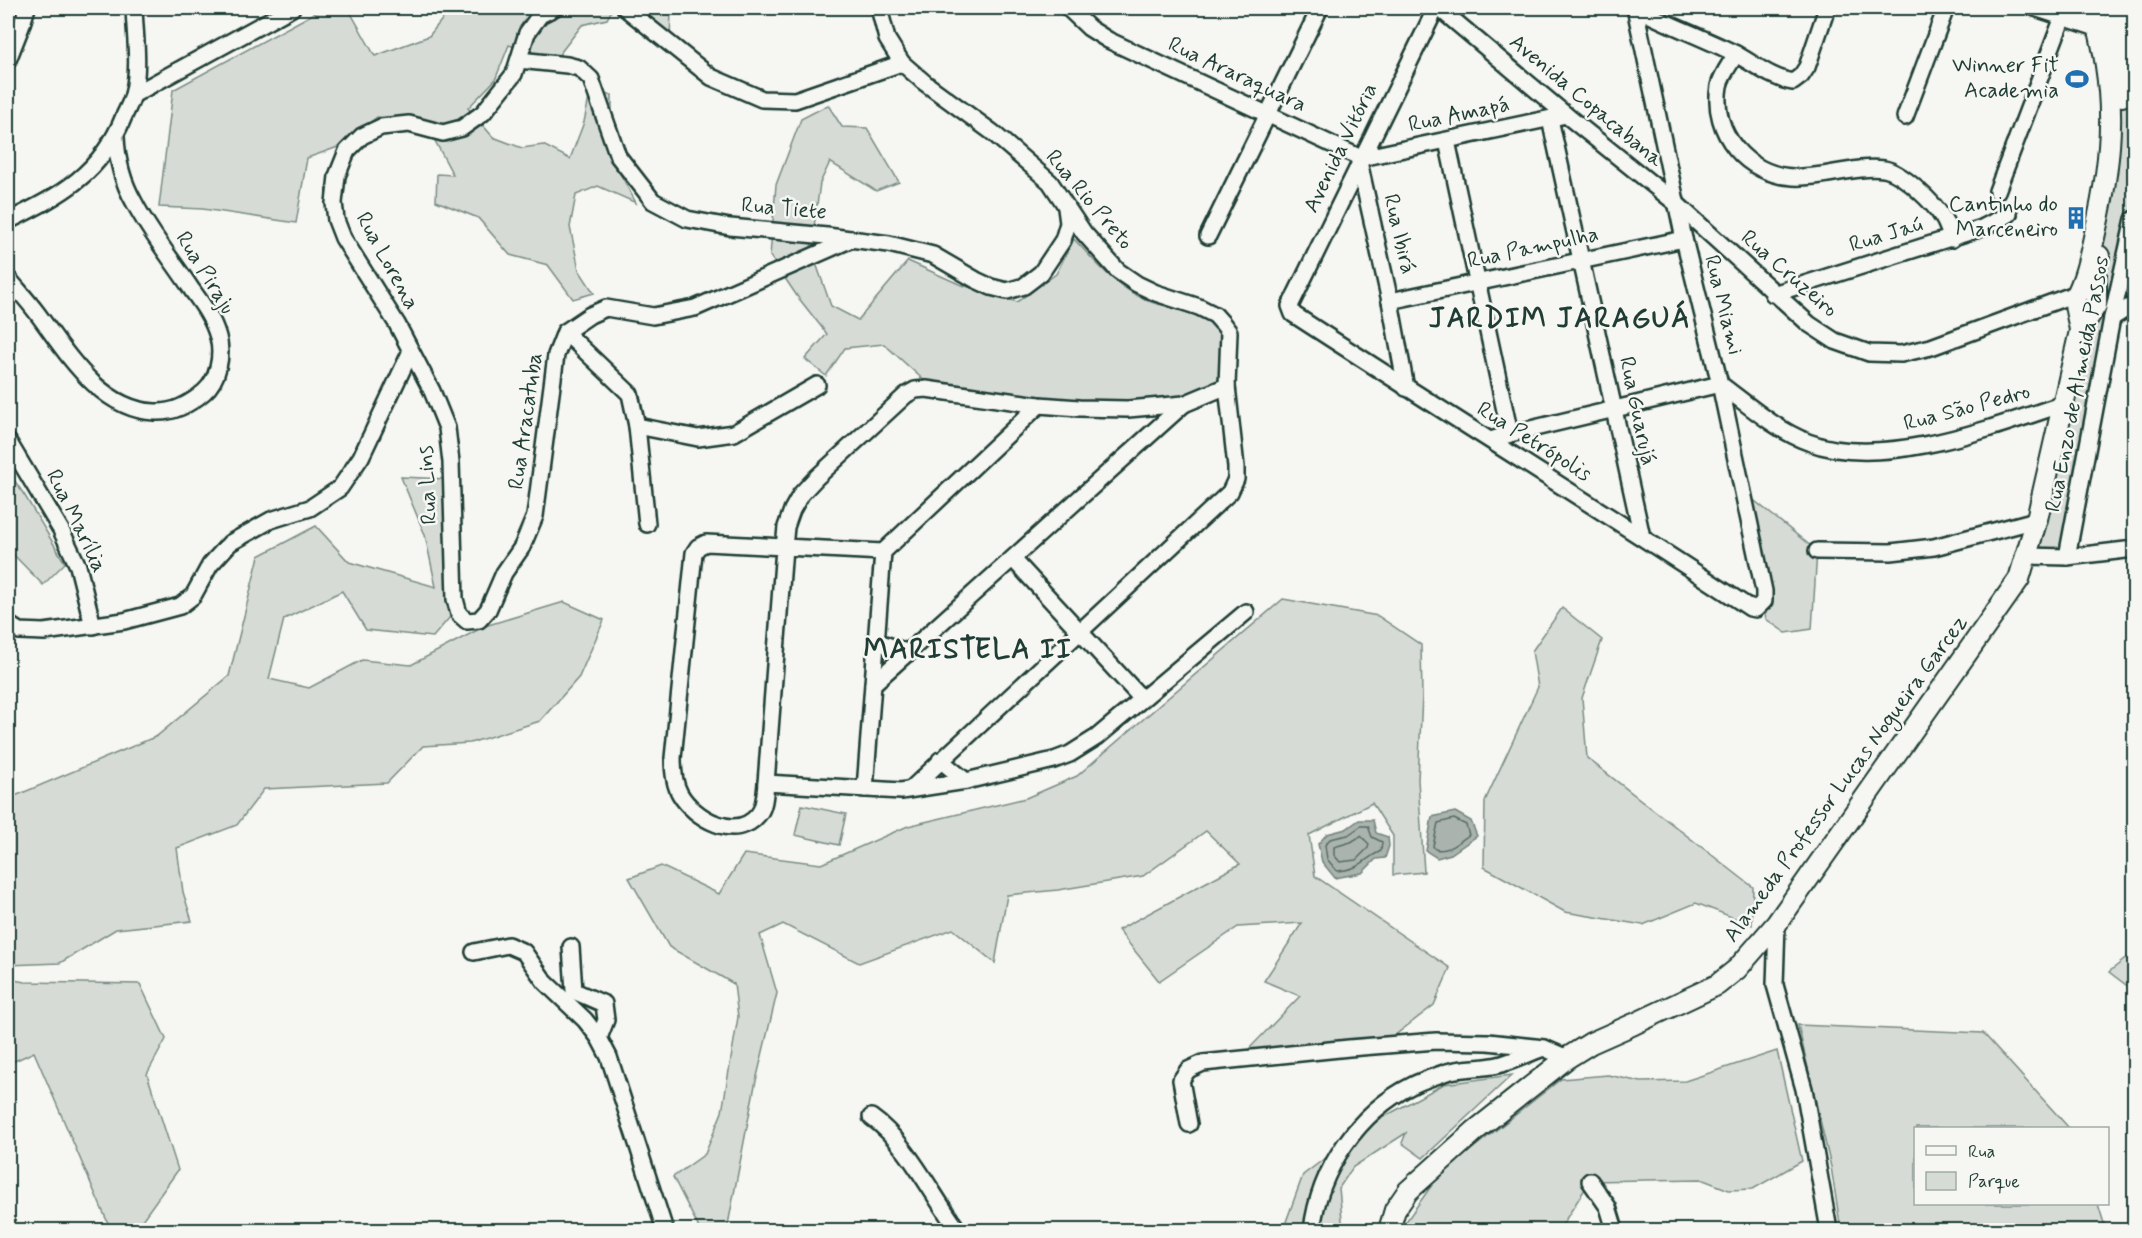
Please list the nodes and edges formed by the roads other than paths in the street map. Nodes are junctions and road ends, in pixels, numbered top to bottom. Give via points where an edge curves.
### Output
1 (27, 8) edge
2 (134, 8) edge
3 (292, 8) edge
4 (554, 8) edge
5 (625, 8) edge
6 (879, 8) edge
7 (1068, 8) edge
8 (1320, 8) edge
9 (1437, 8) edge
10 (1635, 8) edge
11 (1827, 8) edge
12 (1946, 8) edge
13 (2035, 8) edge
14 (2093, 8) edge
15 (2063, 18) junction
16 (2115, 19) edge
17 (2134, 47) edge
18 (1736, 54) junction
19 (8, 60) edge
20 (519, 60) junction
21 (902, 63) junction
22 (2128, 79) edge
23 (133, 95) junction
24 (1267, 115) junction
25 (1566, 115) junction
26 (1905, 117) dead end
27 (1550, 118) junction
28 (116, 137) junction
29 (1447, 141) junction
30 (1360, 160) junction
31 (1997, 191) dead end
32 (1065, 205) junction
33 (1678, 206) junction
34 (2009, 214) dead end
35 (2134, 219) edge
36 (8, 221) edge
37 (1208, 236) dead end
38 (852, 239) junction
39 (1684, 239) junction
40 (1952, 239) junction
41 (1581, 260) junction
42 (8, 278) edge
43 (1478, 282) junction
44 (2118, 292) junction
45 (1773, 294) junction
46 (1390, 301) junction
47 (2086, 303) junction
48 (2134, 304) edge
49 (1291, 310) joint
50 (2112, 318) junction
51 (566, 332) junction
52 (411, 351) junction
53 (1720, 384) junction
54 (817, 385) dead end
55 (1227, 386) junction
56 (1406, 388) junction
57 (1184, 404) junction
58 (2063, 404) junction
59 (1039, 405) junction
60 (1614, 410) junction
61 (637, 426) junction
62 (1510, 434) junction
63 (1491, 440) junction
64 (8, 441) edge
65 (2036, 520) junction
66 (647, 524) dead end
67 (1642, 537) junction
68 (784, 548) junction
69 (2134, 549) edge
70 (1817, 551) dead end
71 (883, 552) junction
72 (2027, 556) junction
73 (2067, 557) junction
74 (1013, 559) junction
75 (1755, 609) joint
76 (1246, 612) dead end
77 (467, 621) joint
78 (8, 624) edge
79 (93, 626) junction
80 (1080, 630) junction
81 (876, 641) junction
82 (909, 652) junction
83 (873, 684) junction
84 (1142, 699) junction
85 (940, 760) junction
86 (966, 781) junction
87 (766, 783) junction
88 (865, 789) junction
89 (911, 789) junction
90 (1777, 923) junction
91 (571, 947) dead end
92 (474, 952) dead end
93 (599, 1038) junction
94 (1544, 1048) junction
95 (1567, 1058) junction
96 (871, 1117) dead end
97 (1189, 1124) dead end
98 (1590, 1181) dead end
99 (665, 1230) edge
100 (958, 1230) edge
101 (1312, 1230) edge
102 (1389, 1230) edge
103 (1615, 1230) edge
104 (1829, 1230) edge

1 - 19 street
2 - 23 street
3 - 23 street
4 - 20 street, Rua Lorena via 540,15 527,33
5 - 21 street via 711,77 762,99 795,100
6 - 21 street, Rua Rio Preto via 887,39
7 - 24 street, Rua Araraquara via 1108,40
8 - 24 street
9 - 25 street, Avenida Copacabana
9 - 30 street, Avenida Vitória
10 - 18 street
10 - 33 street, Rua Miami
11 - 18 street via 1807,67 1793,82 1776,78
12 - 26 street
13 - 15 street
14 - 16 main road, Alameda Professor Lucas Nogueira Garcez
15 - 16 street
15 - 31 street
16 - 17 street
16 - 22 main road, Alameda Professor Lucas Nogueira Garcez
16 - 47 main road, Alameda Professor Lucas Nogueira Garcez via 2109,77 2109,161 2090,256
18 - 40 street via 1719,85 1718,109 1726,136 1755,167 1792,177 1886,169 1899,175 1935,207
20 - 38 street, Rua Tiete via 579,68 591,79 618,156 653,201 687,219
20 - 52 street, Rua Lorena via 499,96 462,128 443,133 409,124 381,127 362,136 347,151 337,176 334,203 339,229
21 - 32 street, Rua Rio Preto via 1030,164 1050,182
22 - 47 main road, Alameda Professor Lucas Nogueira Garcez via 2096,269
23 - 28 street
24 - 30 street, Rua Araraquara
24 - 37 street
25 - 27 street, Rua Amapá
25 - 33 street, Avenida Copacabana
27 - 29 street, Rua Amapá
27 - 41 street, Rua Guarujá
28 - 36 street via 99,161 71,186
28 - 42 street, Rua Piraju via 123,183 210,315 219,339 219,365 209,387 191,403 167,413 141,411 119,402 84,373
29 - 30 street, Rua Amapá
29 - 43 street
30 - 46 street, Rua Ibirá
30 - 49 street, Avenida Vitória
32 - 38 street, Rua Tiete via 1068,223 1063,240 1041,273 1024,286 1007,291 983,284 933,255
32 - 55 street, Rua Rio Preto via 1118,271 1137,285 1215,315 1229,332
33 - 39 street, Rua Miami
33 - 45 street, Rua Cruzeiro
34 - 40 street, Rua Jaú
35 - 44 street, Rua Enzo de Almeida Passos
38 - 51 street, Rua Aracatuba via 695,308 653,316 606,308
39 - 41 street, Rua Pampulha
39 - 53 street, Rua Miami
40 - 45 street, Rua Jaú
41 - 43 street, Rua Pampulha
41 - 60 street, Rua Guarujá
43 - 46 street, Rua Pampulha
43 - 62 street
44 - 48 street via 2123,300
44 - 50 street, Rua Enzo de Almeida Passos
45 - 47 street, Rua Cruzeiro via 1835,341 1869,353 1900,354 1931,347 2053,301
46 - 56 street, Rua Ibirá
47 - 58 main road, Alameda Professor Lucas Nogueira Garcez
48 - 50 street
49 - 56 street, Rua Petrópolis
50 - 73 street, Rua Enzo de Almeida Passos
51 - 61 street via 630,394
51 - 77 street, Rua Aracatuba via 556,355 535,516 488,610 479,620
52 - 77 street, Rua Lins via 447,428 455,599 459,614
52 - 79 street via 361,458 340,488 310,508 271,520 230,543 210,565 193,596 180,606
53 - 58 street, Rua São Pedro via 1807,442 1839,450 1920,447
53 - 60 street
53 - 75 street, Rua Miami via 1764,591 1764,602
54 - 61 street via 734,434 698,438
55 - 57 street
55 - 80 street via 1236,467 1230,492
56 - 63 street, Rua Petrópolis
57 - 59 street via 1128,409
57 - 74 street
58 - 65 main road, Alameda Professor Lucas Nogueira Garcez
59 - 68 street via 926,389 906,395 801,494 786,527
59 - 71 street
60 - 62 street
60 - 67 street, Rua Guarujá
61 - 66 street
62 - 63 street
63 - 67 street, Rua Petrópolis
64 - 79 street, Rua Marília via 78,566
65 - 70 street via 1934,547 1891,552
65 - 72 main road, Alameda Professor Lucas Nogueira Garcez
67 - 75 street, Rua Petrópolis
68 - 71 street
68 - 87 street
68 - 87 street via 706,543 694,553 673,758 679,792 689,807 719,825 750,822 762,808
69 - 73 street
71 - 81 street
72 - 73 street
72 - 90 main road, Alameda Professor Lucas Nogueira Garcez via 2019,579
74 - 80 street
74 - 82 street
76 - 84 street
78 - 79 street via 19,631 44,632
80 - 84 street
80 - 85 street
81 - 82 street
81 - 83 street
82 - 83 street
83 - 88 street
84 - 86 street via 1070,754
85 - 86 street
85 - 89 street
86 - 89 street
87 - 88 street
88 - 89 street
90 - 95 main road, Alameda Professor Lucas Nogueira Garcez via 1737,969 1717,984
90 - 104 street via 1775,985 1804,1089
91 - 93 street via 574,991 604,1004 606,1020
92 - 93 street via 508,945 524,952 544,982
93 - 99 street via 609,1057
94 - 95 street
94 - 97 street via 1436,1041 1203,1063 1188,1071 1182,1080
94 - 101 street via 1498,1065 1450,1071 1413,1085 1379,1107 1334,1161
95 - 102 main road, Alameda Professor Lucas Nogueira Garcez via 1476,1130 1408,1191 1395,1210
96 - 100 street via 901,1148
98 - 103 street via 1608,1207

